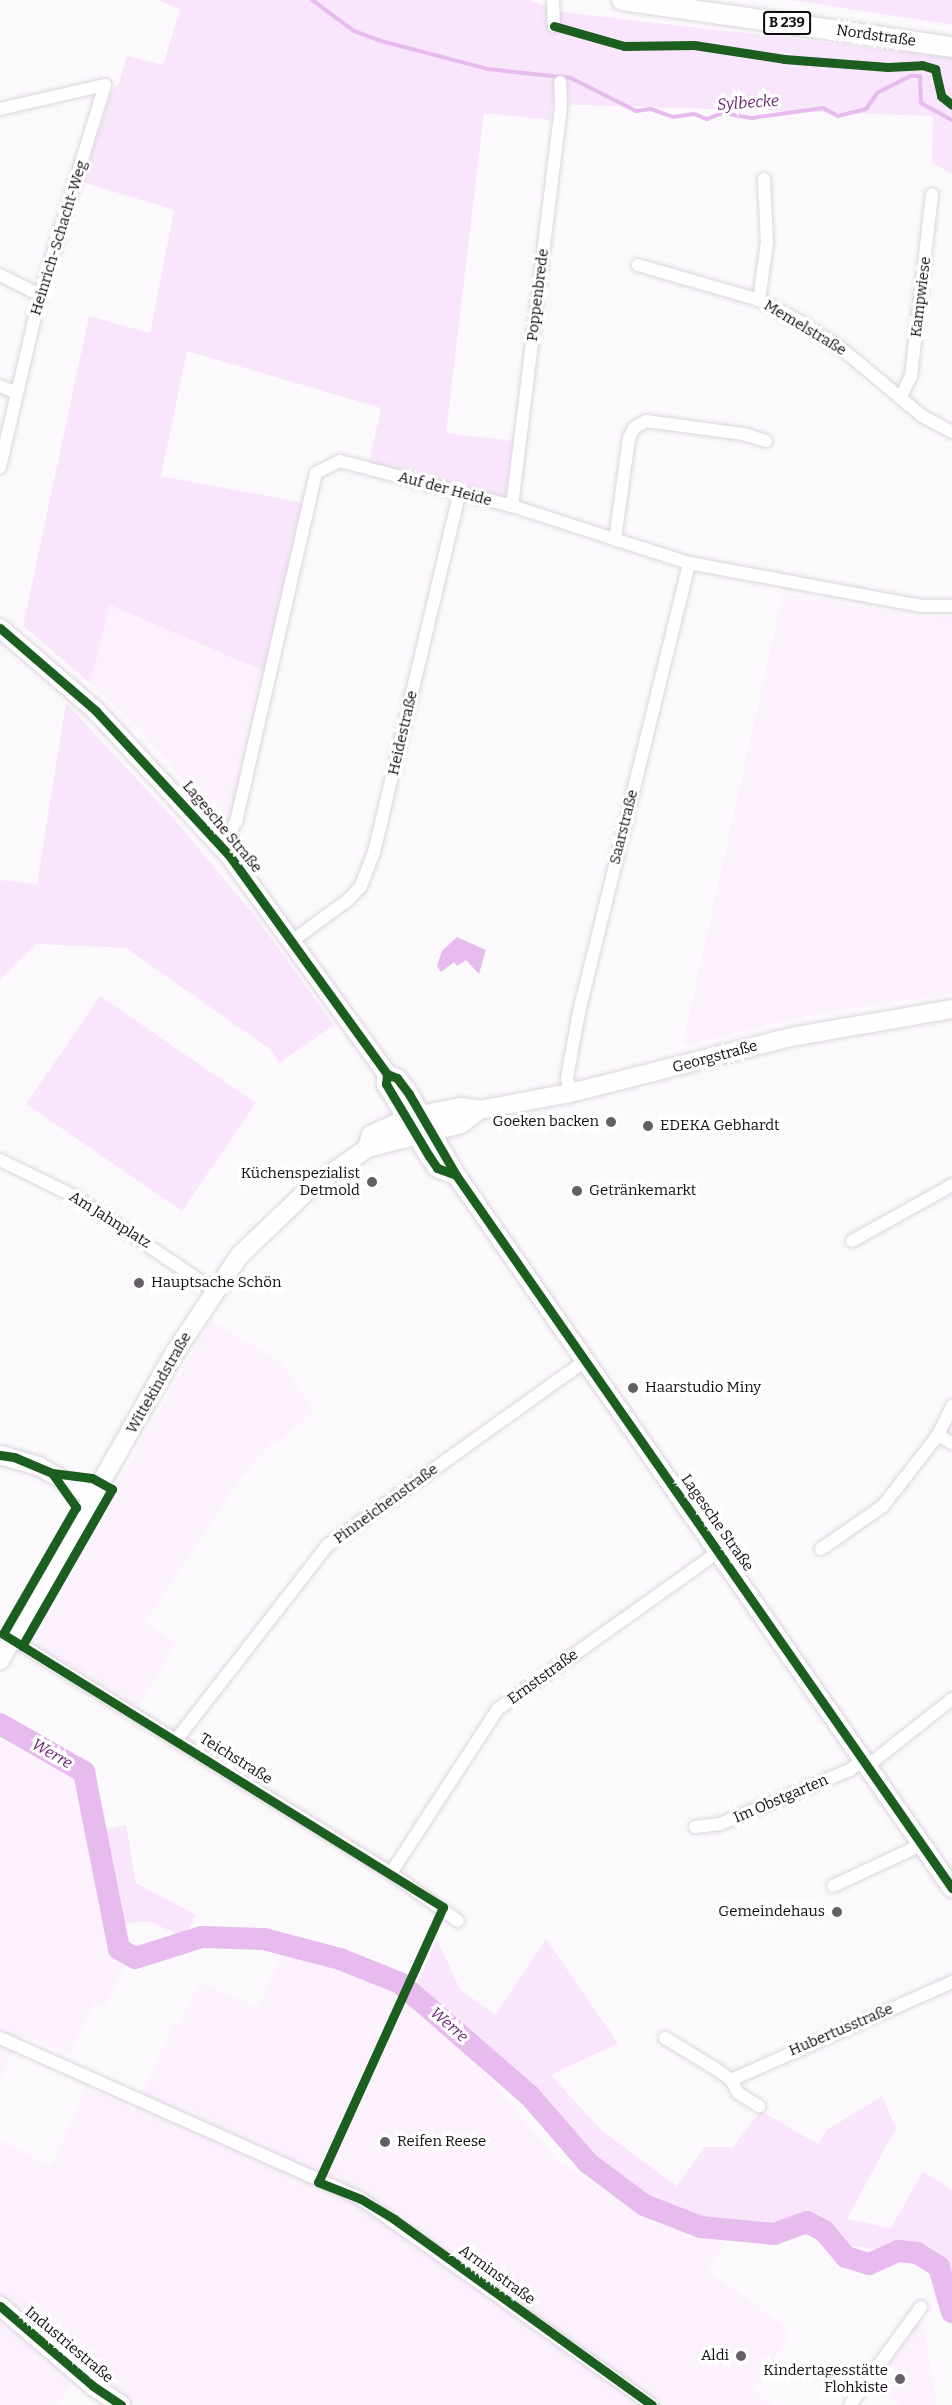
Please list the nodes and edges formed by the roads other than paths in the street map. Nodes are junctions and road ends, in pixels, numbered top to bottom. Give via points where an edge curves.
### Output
1 (553, 0) edge
2 (622, 0) edge
3 (554, 26) dead end
4 (952, 47) edge
5 (560, 82) dead end
6 (0, 110) edge
7 (764, 179) dead end
8 (932, 194) dead end
9 (638, 265) dead end
10 (0, 275) edge
11 (40, 295) junction
12 (759, 300) junction
13 (0, 386) edge
14 (17, 393) junction
15 (901, 397) junction
16 (952, 432) edge
17 (766, 441) dead end
18 (0, 467) edge
19 (460, 492) junction
20 (512, 506) junction
21 (615, 540) junction
22 (689, 563) junction
23 (952, 606) edge
24 (0, 628) edge
25 (222, 846) junction
26 (292, 941) junction
27 (952, 1009) edge
28 (570, 1093) junction
29 (419, 1125) junction
30 (0, 1160) edge
31 (952, 1185) edge
32 (852, 1241) dead end
33 (214, 1290) junction
34 (586, 1360) junction
35 (952, 1406) edge
36 (938, 1435) junction
37 (952, 1443) edge
38 (0, 1455) edge
39 (94, 1497) junction
40 (821, 1549) dead end
41 (718, 1552) junction
42 (12, 1639) junction
43 (0, 1660) edge
44 (952, 1699) edge
45 (176, 1740) junction
46 (864, 1764) junction
47 (695, 1827) dead end
48 (921, 1845) junction
49 (391, 1873) junction
50 (832, 1886) dead end
51 (952, 1888) edge
52 (458, 1921) dead end
53 (952, 1982) edge
54 (0, 2038) edge
55 (664, 2038) dead end
56 (731, 2080) junction
57 (759, 2106) dead end
58 (0, 2306) edge
59 (921, 2307) dead end
60 (121, 2405) edge
61 (652, 2405) edge
62 (850, 2405) edge

1 - 3 street
2 - 4 main road, Nordstraße / B 239
5 - 20 street, Poppenbrede via 561,106
6 - 11 street, Heinrich-Schacht-Weg via 105,86
7 - 12 street via 767,242
8 - 15 street, Kampwiese via 911,376
9 - 12 street, Memelstraße
10 - 11 street
11 - 14 street, Heinrich-Schacht-Weg
12 - 15 street, Memelstraße via 842,349
13 - 14 street
14 - 18 street, Heinrich-Schacht-Weg
15 - 16 street, Memelstraße via 922,416
17 - 21 street via 744,434 646,422 634,428 629,438
19 - 20 street, Auf der Heide
19 - 25 street, Auf der Heide via 340,461 316,473 236,822
19 - 26 street, Heidestraße via 374,852 361,886
20 - 21 street, Auf der Heide
21 - 22 street, Auf der Heide
22 - 23 street, Auf der Heide via 922,606
22 - 28 street, Saarstraße via 579,1012 567,1078
24 - 25 street, Lagesche Straße via 96,711
25 - 26 street, Lagesche Straße
26 - 29 street, Lagesche Straße via 387,1074 386,1084
27 - 28 street, Georgstraße via 796,1036
28 - 29 street, Georgstraße via 479,1110 461,1107
29 - 33 street, Wittekindstraße via 371,1135 368,1148 308,1190 240,1255
29 - 34 street, Lagesche Straße
30 - 33 street, Am Jahnplatz via 76,1197 150,1243
31 - 32 street
33 - 39 street, Wittekindstraße
34 - 41 street, Lagesche Straße
34 - 45 street, Pinneichenstraße via 328,1545
35 - 36 street
36 - 37 street
36 - 40 street via 883,1506
38 - 39 street via 38,1466
39 - 42 street, Wittekindstraße
41 - 46 street, Lagesche Straße
41 - 49 street, Ernststraße via 498,1709
42 - 43 street, Wittekindstraße
42 - 45 street, Teichstraße
44 - 46 street, Im Obstgarten
45 - 49 street, Teichstraße
46 - 47 street, Im Obstgarten via 720,1824
46 - 48 street, Lagesche Straße
48 - 50 street
48 - 51 street, Lagesche Straße
49 - 52 street, Teichstraße
53 - 56 street, Hubertusstraße
54 - 61 street, Arminstraße via 361,2199
55 - 56 street
56 - 57 street via 738,2093
58 - 60 street, Industriestraße via 93,2386
59 - 62 street

